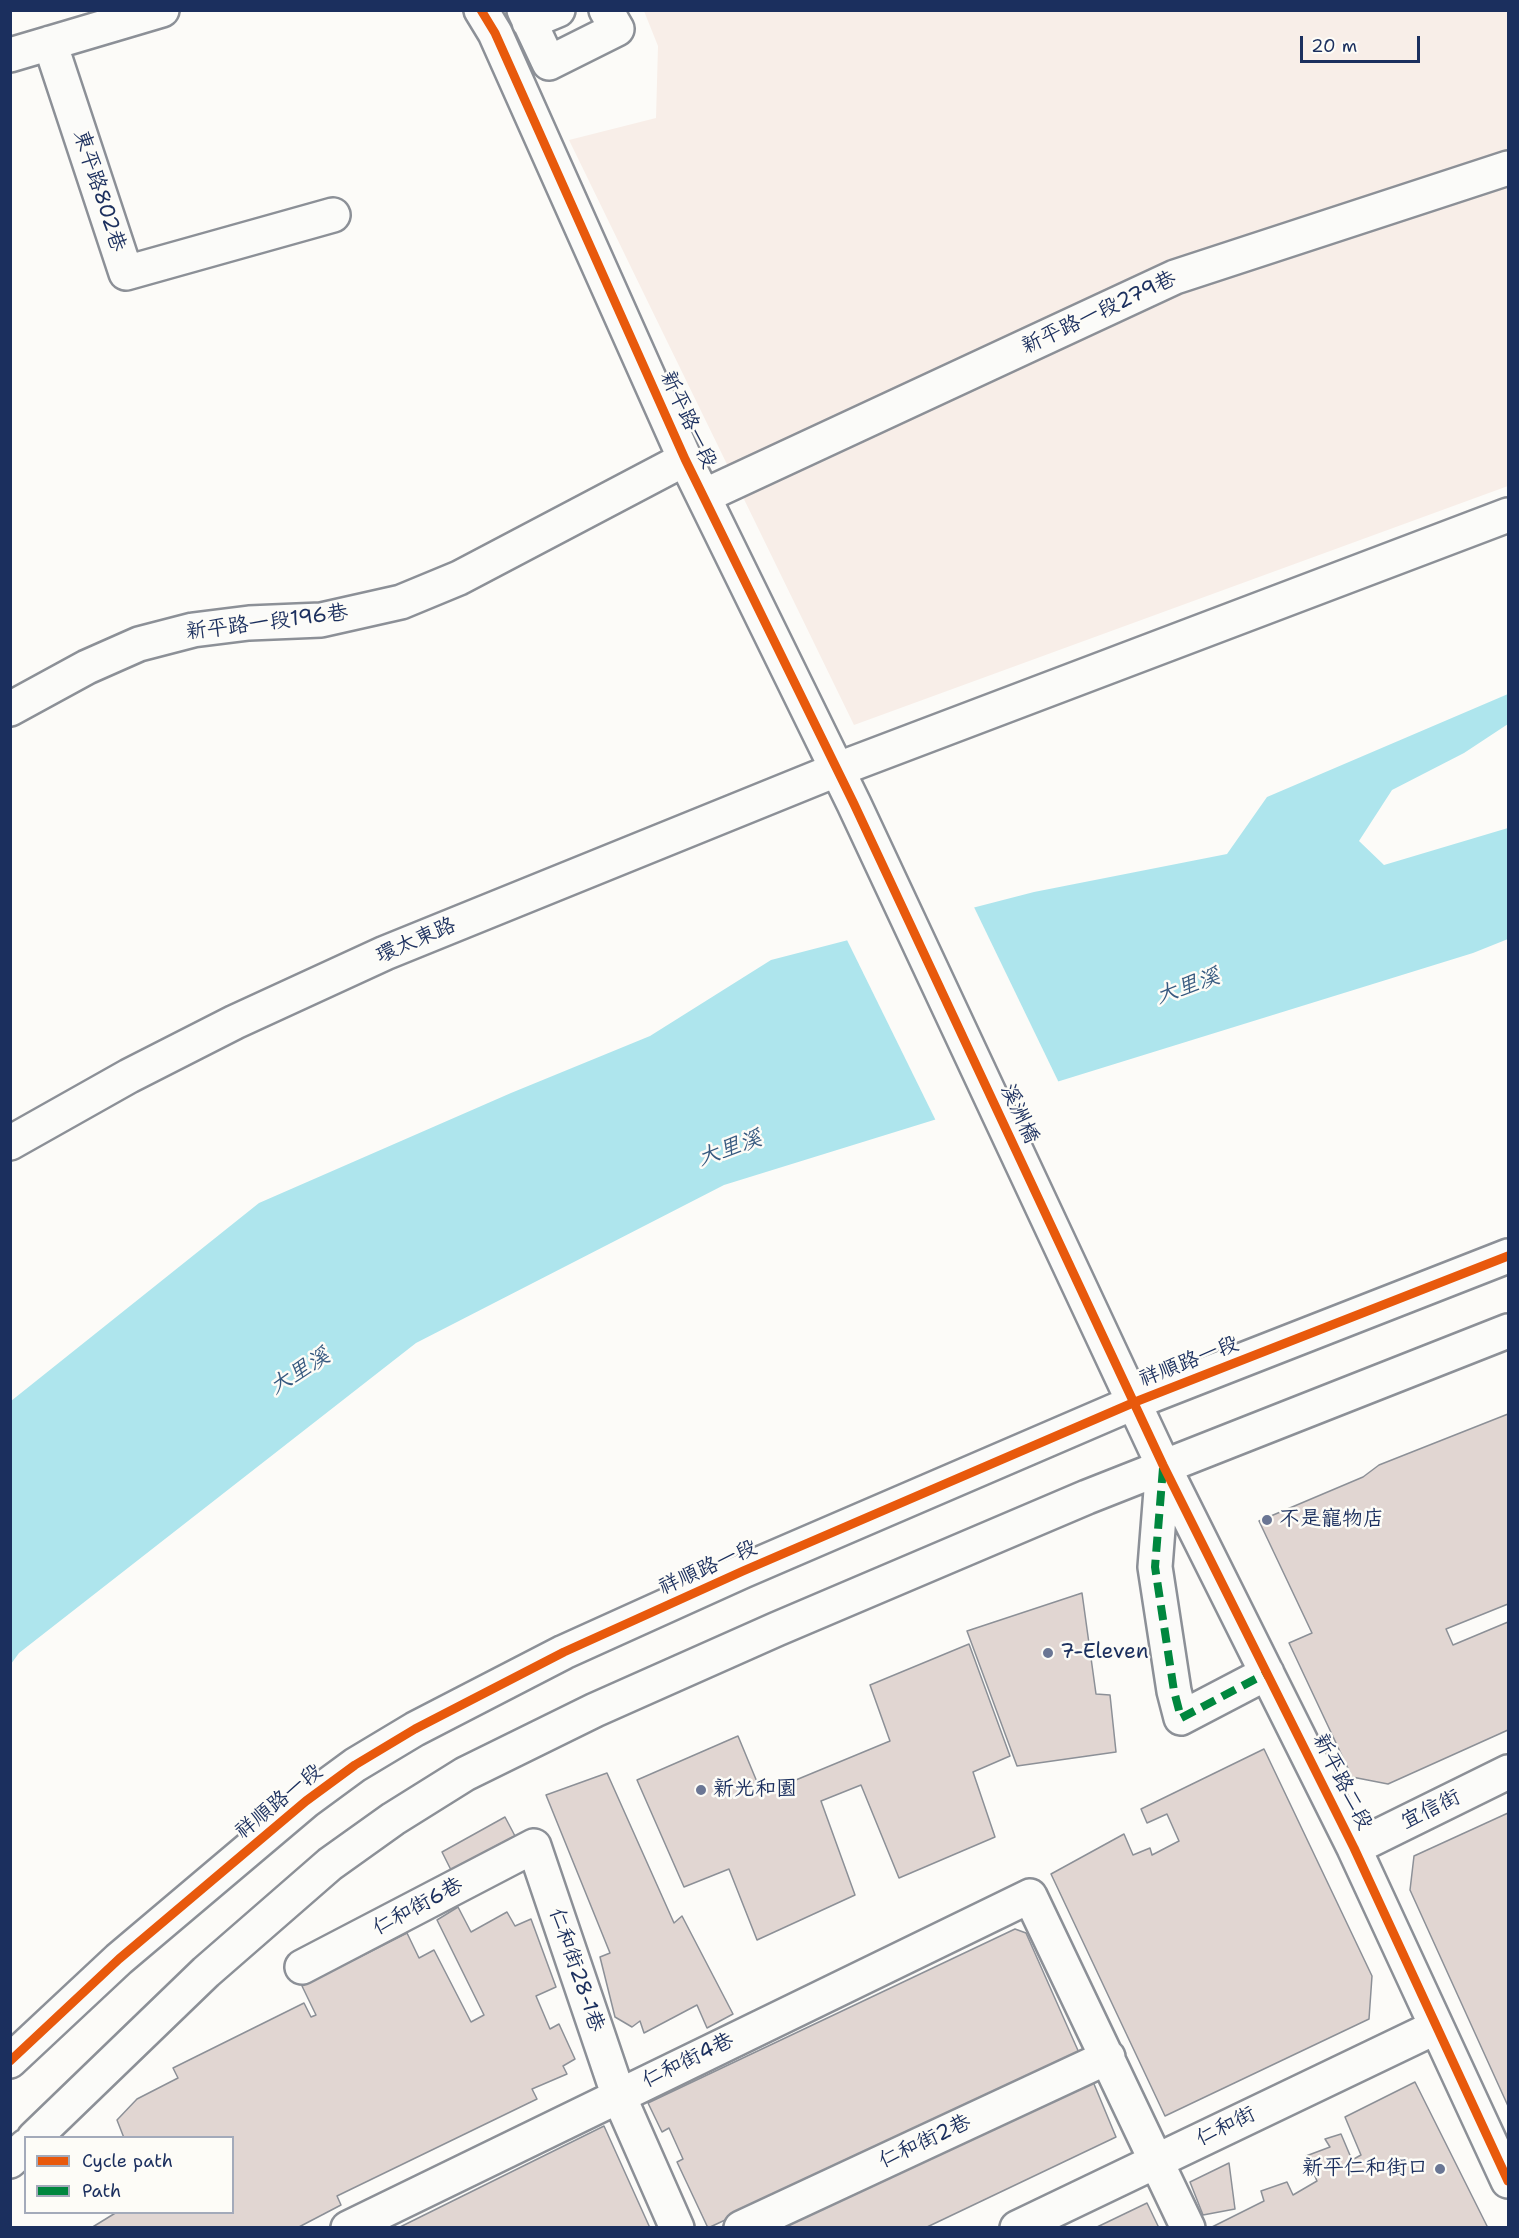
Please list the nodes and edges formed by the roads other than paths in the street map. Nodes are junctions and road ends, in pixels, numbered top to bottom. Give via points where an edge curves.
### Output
1 (162, 10) edge
2 (482, 10) edge
3 (606, 10) edge
4 (537, 14) edge
5 (50, 43) junction
6 (10, 55) edge
7 (1509, 168) edge
8 (333, 215) dead end
9 (685, 459) junction
10 (704, 496) junction
11 (1509, 515) edge
12 (10, 709) edge
13 (836, 770) junction
14 (871, 841) joint
15 (10, 1143) edge
16 (1509, 1256) edge
17 (1509, 1331) edge
18 (1135, 1402) junction
19 (1163, 1466) junction
20 (1267, 1673) junction
21 (1509, 1772) edge
22 (534, 1846) joint
23 (1354, 1848) junction
24 (302, 1967) dead end
25 (1436, 2027) junction
26 (1108, 2057) junction
27 (10, 2061) edge
28 (618, 2094) junction
29 (36, 2136) edge
30 (24, 2148) edge
31 (10, 2161) edge
32 (1157, 2161) junction
33 (1509, 2181) edge
34 (348, 2228) edge
35 (677, 2228) edge
36 (741, 2228) edge
37 (1017, 2228) edge
38 (1188, 2228) edge

1 - 5 street
2 - 9 street, 新平路一段
3 - 4 street via 617,28 549,63
5 - 6 street
5 - 8 street, 東平路802巷 via 126,273
7 - 10 street, 新平路一段279巷 via 1175,277
9 - 10 street, 新平路一段
9 - 12 street, 新平路一段196巷 via 459,578 401,602 321,620 193,630 139,644
10 - 13 street, 新平路一段
11 - 13 street, 環太東路
13 - 14 street, 新平路一段
13 - 15 street, 環太東路 via 385,953 161,1060
14 - 18 street, 溪洲橋
16 - 18 street, 祥順路一段
17 - 19 street
18 - 19 street, 新平路二段
18 - 27 street, 祥順路一段 via 564,1652 415,1729 355,1765 306,1801 119,1959
19 - 20 street, 新平路二段
19 - 20 street via 1155,1567 1181,1718
19 - 29 street via 777,1629 595,1710 465,1774 330,1864 206,1972
20 - 23 street, 新平路二段
21 - 23 street, 宜信街
22 - 24 street, 仁和街6巷
22 - 28 street, 仁和街28-1巷
23 - 25 street, 新平路二段
25 - 32 street, 仁和街
25 - 33 street, 新平路二段
26 - 28 street, 仁和街4巷 via 1030,1896
26 - 32 street
26 - 36 street, 仁和街2巷
28 - 34 street, 仁和街4巷
28 - 35 street, 仁和街28-1巷
30 - 31 street
32 - 37 street, 仁和街
32 - 38 street

